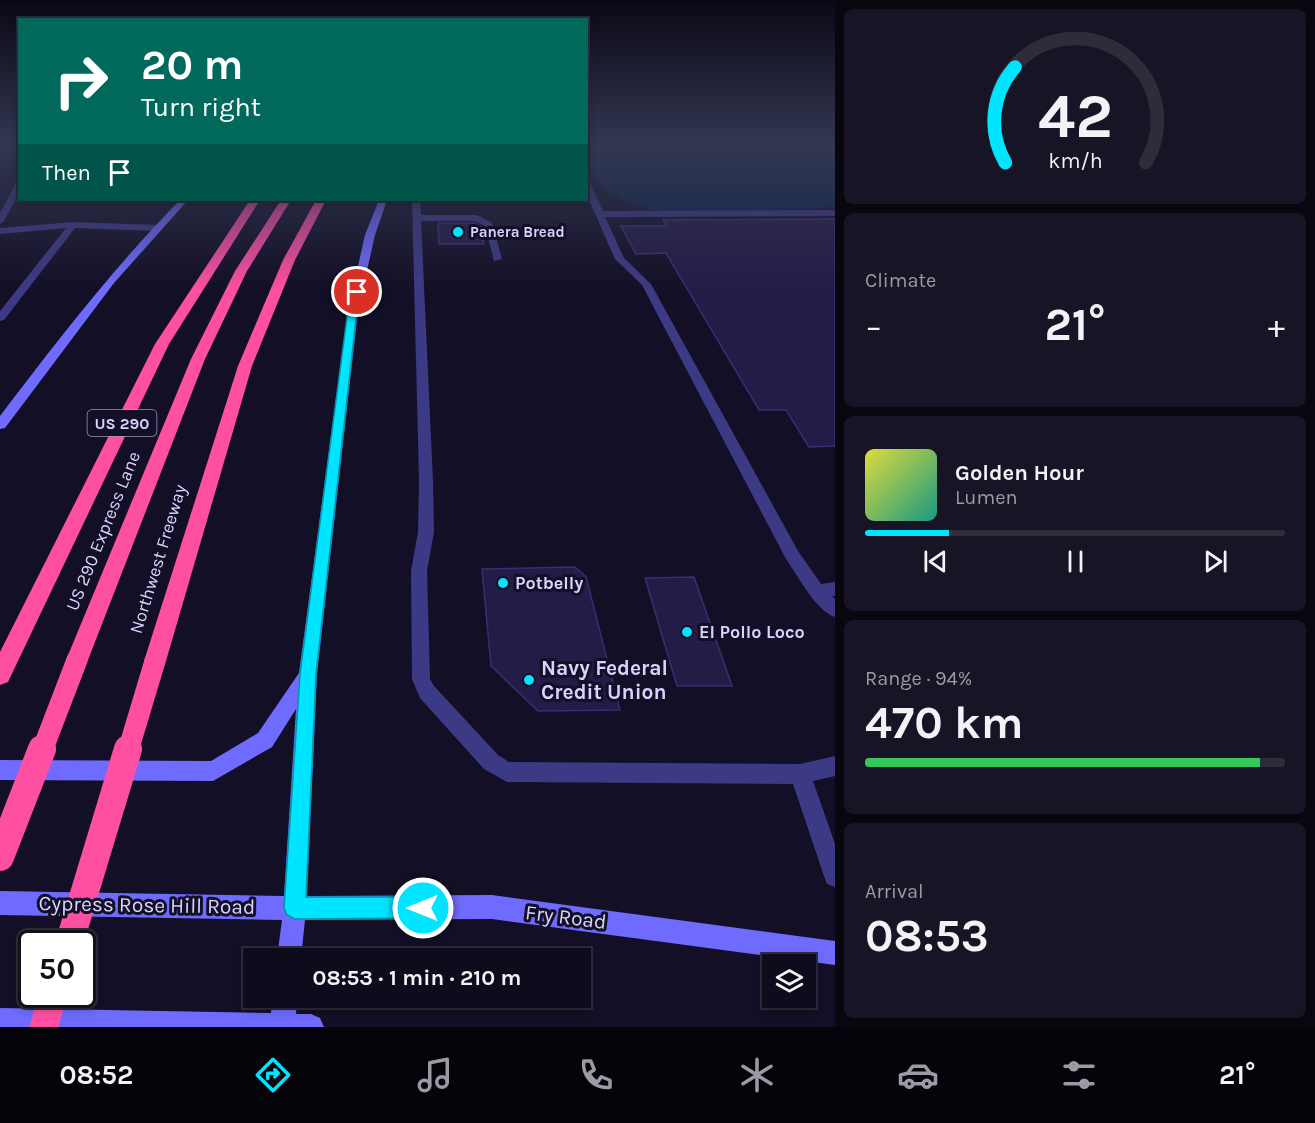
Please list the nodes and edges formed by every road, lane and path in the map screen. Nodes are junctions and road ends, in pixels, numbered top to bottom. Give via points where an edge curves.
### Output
1 (590, 197) edge
2 (10, 199) edge
3 (183, 201) edge
4 (254, 201) edge
5 (285, 201) edge
6 (320, 201) edge
7 (383, 201) edge
8 (416, 201) edge
9 (835, 213) edge
10 (600, 214) junction
11 (417, 218) junction
12 (0, 220) edge
13 (73, 225) junction
14 (157, 228) junction
15 (0, 231) edge
16 (497, 259) dead end
17 (0, 318) edge
18 (0, 425) edge
19 (835, 589) edge
20 (817, 591) junction
21 (835, 610) edge
22 (4, 667) edge
23 (308, 674) junction
24 (835, 766) edge
25 (0, 770) edge
26 (800, 774) junction
27 (0, 857) edge
28 (835, 876) edge
29 (0, 903) edge
30 (295, 908) junction
31 (73, 930) edge
32 (290, 948) edge
33 (835, 953) edge
34 (49, 1008) edge
35 (284, 1008) edge
36 (0, 1021) edge
37 (282, 1026) edge
38 (44, 1027) edge
39 (311, 1027) edge

1 - 10 street
2 - 12 street
3 - 14 main road
4 - 22 highway, US 290 via 158,351
5 - 27 highway, US 290 Express Lane, bridge via 241,271 198,359
6 - 31 highway, Northwest Freeway, bridge via 290,260 245,366
7 - 23 main road via 370,235 353,310
8 - 11 street
9 - 10 street
10 - 20 street via 620,259 646,284 792,555
11 - 16 street via 477,218 489,225
11 - 26 street via 426,482 426,532 419,571 421,679 427,692 491,762 507,772
13 - 14 street
13 - 15 street
13 - 17 street
14 - 18 main road via 72,328
19 - 20 street
20 - 21 street
23 - 25 main road via 265,740 213,771
23 - 30 main road
24 - 26 street
26 - 28 street
29 - 30 main road, Cypress Rose Hill Road
30 - 32 main road
30 - 33 main road, Fry Road via 492,907
34 - 38 highway, bridge
35 - 37 main road
36 - 37 main road
37 - 39 main road

